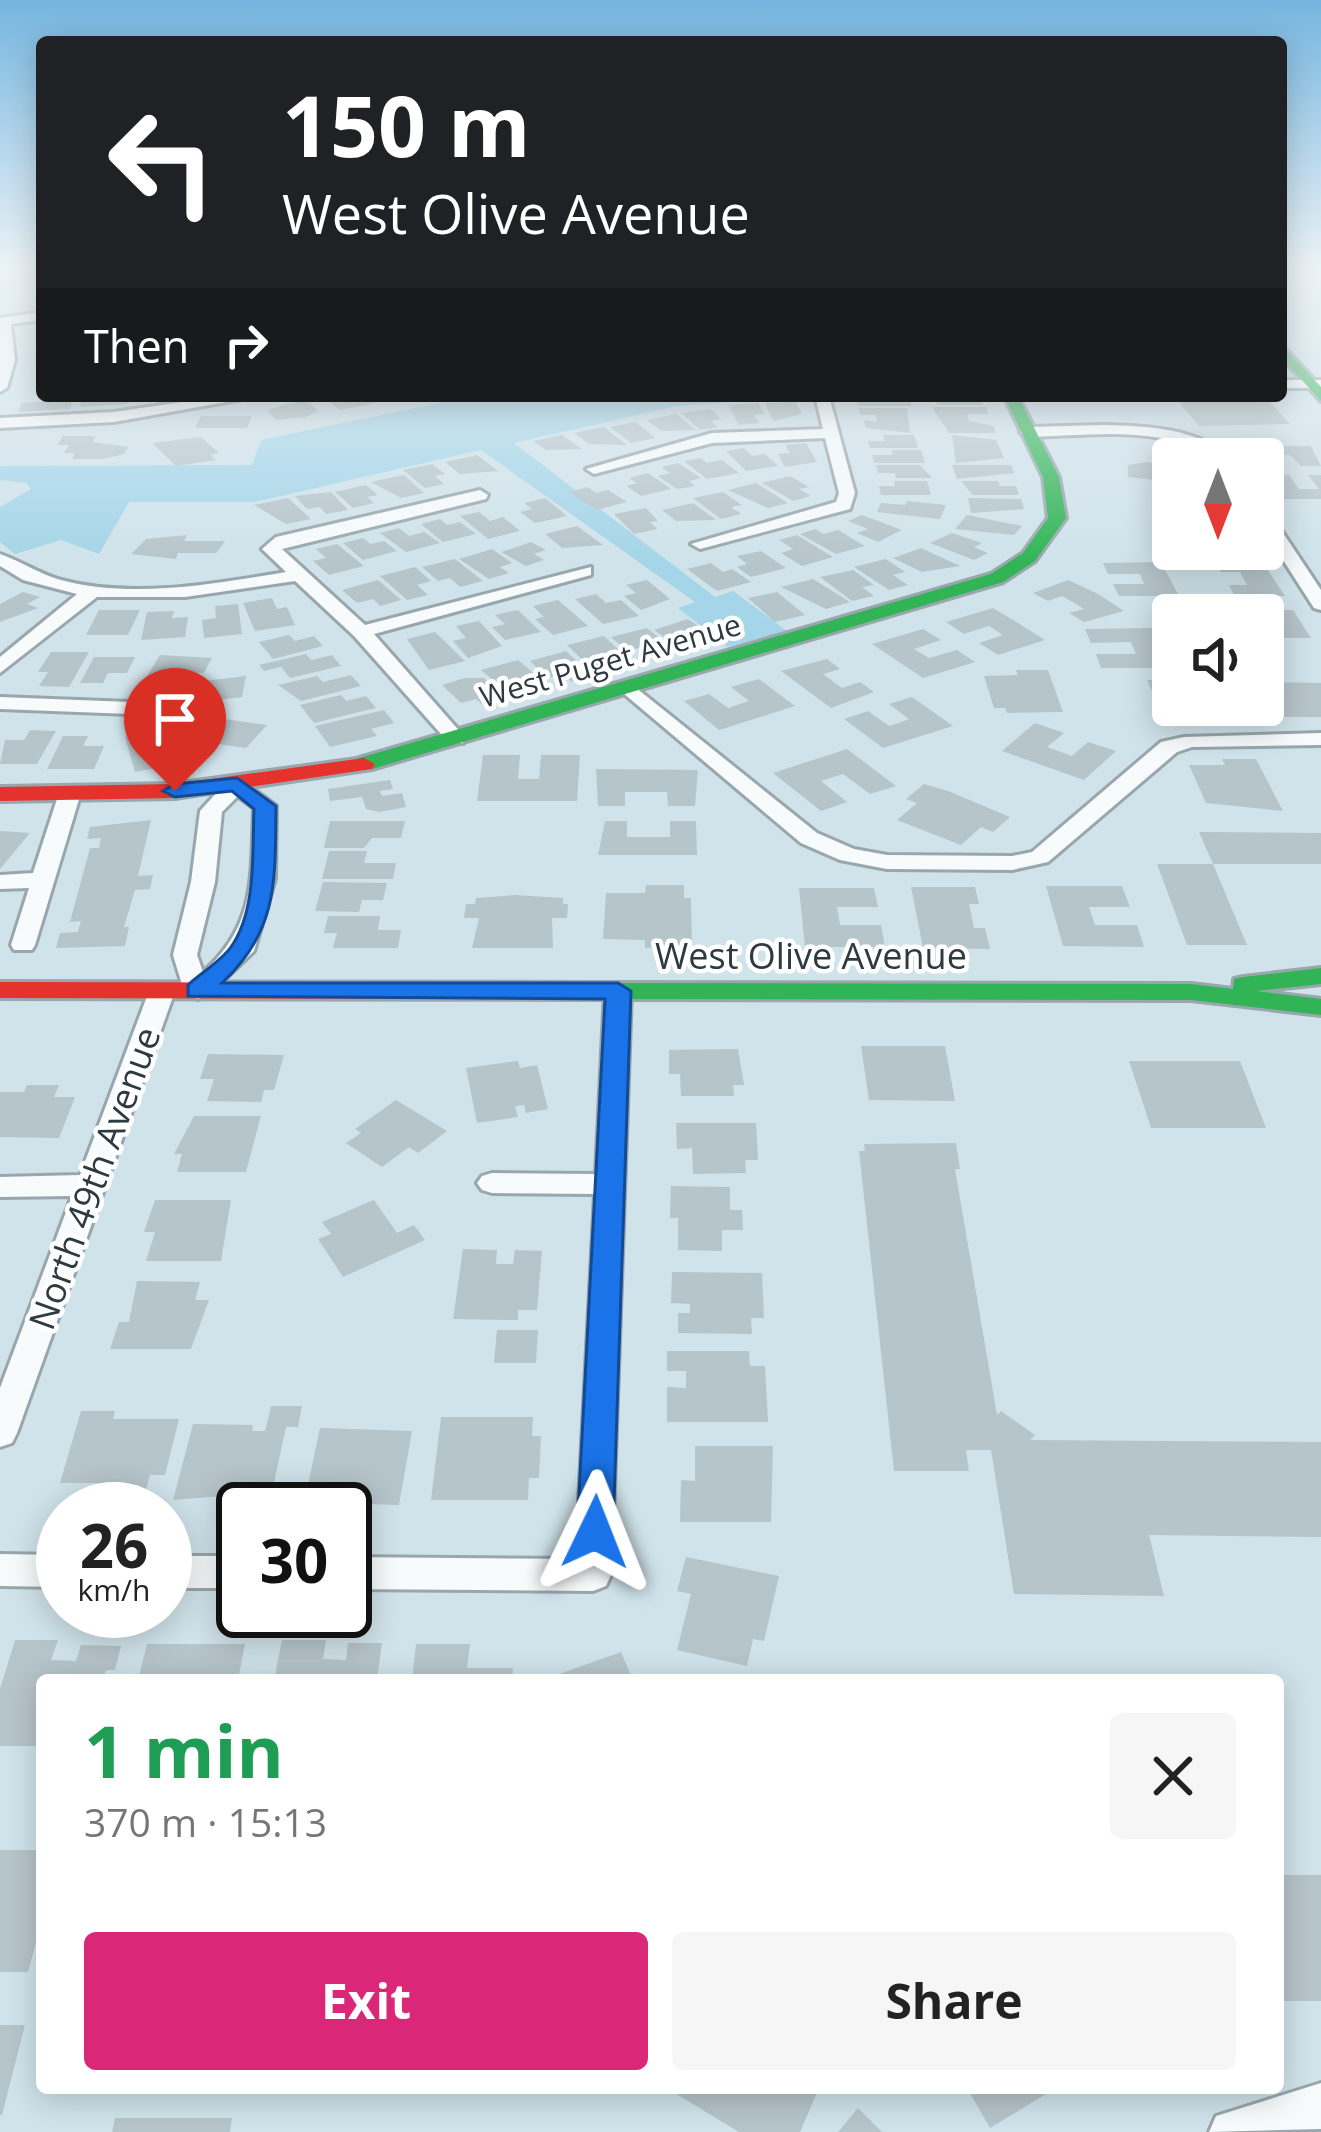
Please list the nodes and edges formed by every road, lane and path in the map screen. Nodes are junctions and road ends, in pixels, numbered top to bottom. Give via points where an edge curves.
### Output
1 (1297, 365) edge
2 (1287, 385) edge
3 (1317, 388) edge
4 (226, 402) edge
5 (823, 402) edge
6 (1014, 402) edge
7 (0, 423) edge
8 (1028, 432) junction
9 (830, 433) junction
10 (1174, 438) edge
11 (594, 469) dead end
12 (480, 494) dead end
13 (700, 544) dead end
14 (1284, 548) edge
15 (0, 559) edge
16 (585, 571) dead end
17 (295, 577) junction
18 (95, 589) junction
19 (1321, 604) edge
20 (361, 632) junction
21 (0, 668) edge
22 (630, 688) junction
23 (0, 703) edge
24 (130, 708) dead end
25 (1321, 739) edge
26 (456, 740) junction
27 (237, 784) junction
28 (0, 794) edge
29 (69, 796) junction
30 (43, 880) junction
31 (0, 882) edge
32 (23, 945) dead end
33 (1321, 976) edge
34 (0, 991) edge
35 (162, 991) junction
36 (197, 991) junction
37 (618, 991) junction
38 (1191, 992) junction
39 (1321, 1007) edge
40 (492, 1183) dead end
41 (610, 1184) junction
42 (90, 1186) junction
43 (0, 1187) edge
44 (0, 1433) edge
45 (0, 1570) edge
46 (36, 1571) edge
47 (372, 1573) edge
48 (1321, 2106) edge
49 (1232, 2132) edge

1 - 3 street
2 - 3 street
4 - 7 street via 147,419
5 - 9 street
6 - 8 street
8 - 10 street
8 - 22 street, West Puget Avenue via 1060,517 1034,557 997,578
9 - 11 street via 712,438
9 - 13 street via 844,506
12 - 17 street via 282,541 272,549
14 - 19 street
15 - 18 street
16 - 20 street
17 - 18 street via 194,591
17 - 20 street
18 - 21 street
20 - 26 street
22 - 25 street via 809,838 887,862 1040,857 1169,747
22 - 26 street, West Puget Avenue
23 - 24 street
26 - 27 street, West Puget Avenue
27 - 29 street, West Puget Avenue
27 - 36 street, North 49th Avenue via 211,811 185,955
27 - 36 street, North 49th Avenue via 265,806 263,879 242,951
28 - 29 street, West Puget Avenue
29 - 30 street
30 - 31 street
30 - 32 street
33 - 38 street, West Olive Avenue
34 - 35 street, West Olive Avenue
35 - 36 street, West Olive Avenue
35 - 42 street, North 49th Avenue
36 - 37 street, West Olive Avenue
37 - 38 street, West Olive Avenue
37 - 41 street
38 - 39 street, West Olive Avenue
40 - 41 street
41 - 47 street via 593,1575
42 - 43 street
42 - 44 street, North 49th Avenue
45 - 46 street
48 - 49 street

